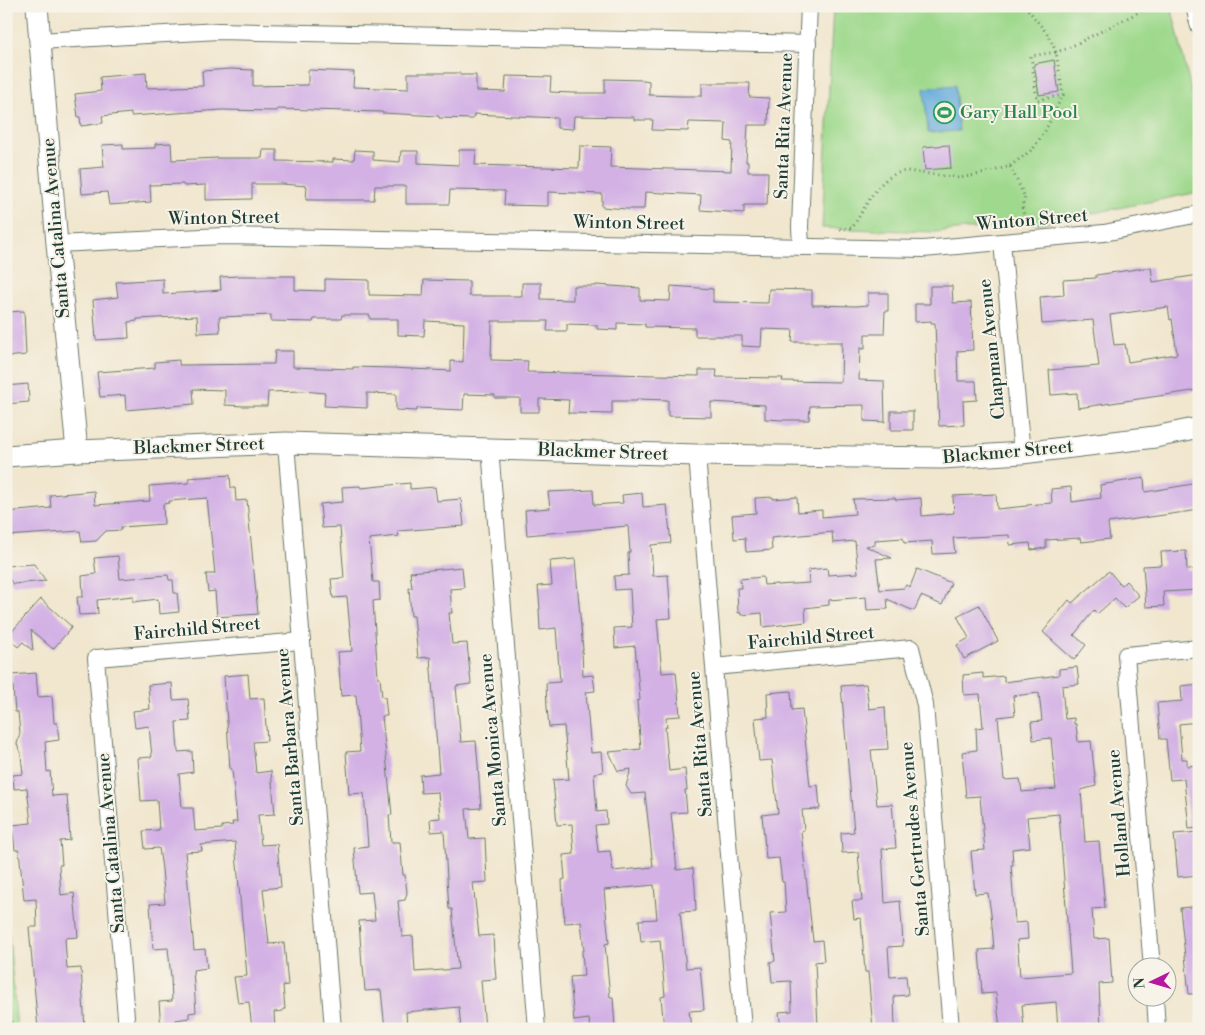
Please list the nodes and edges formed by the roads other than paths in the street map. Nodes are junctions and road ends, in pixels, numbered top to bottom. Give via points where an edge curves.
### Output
1 (36, 6) edge
2 (809, 6) edge
3 (1196, 8) edge
4 (1199, 27) edge
5 (39, 41) junction
6 (808, 44) junction
7 (1199, 214) edge
8 (1002, 242) junction
9 (57, 244) junction
10 (801, 247) junction
11 (1199, 428) edge
12 (286, 443) junction
13 (490, 448) junction
14 (77, 450) junction
15 (1022, 453) junction
16 (697, 455) junction
17 (6, 456) edge
18 (302, 641) junction
19 (911, 648) joint
20 (1199, 648) edge
21 (96, 658) joint
22 (714, 667) junction
23 (1151, 958) edge
24 (1156, 1008) edge
25 (6, 1017) edge
26 (7, 1029) edge
27 (127, 1029) edge
28 (334, 1029) edge
29 (537, 1029) edge
30 (743, 1029) edge
31 (951, 1029) edge
32 (1157, 1029) edge

1 - 5 street, Santa Catalina Avenue
2 - 6 street, Santa Rita Avenue
3 - 4 street
5 - 6 street via 219,31
5 - 9 street, Santa Catalina Avenue
6 - 10 street, Santa Rita Avenue
7 - 8 street, Winton Street via 1104,234
8 - 10 street, Winton Street via 923,249
8 - 15 street, Chapman Avenue
9 - 10 street, Winton Street via 223,236
9 - 14 street, Santa Catalina Avenue
11 - 15 street, Blackmer Street via 1155,437
12 - 13 street, Blackmer Street
12 - 14 street, Blackmer Street
12 - 18 street, Santa Barbara Avenue
13 - 16 street, Blackmer Street
13 - 29 street, Santa Monica Avenue
14 - 17 street, Blackmer Street
15 - 16 street, Blackmer Street via 942,458
16 - 22 street, Santa Rita Avenue
18 - 21 street, Fairchild Street
18 - 28 street, Santa Barbara Avenue
19 - 22 street, Fairchild Street
19 - 31 street, Santa Gertrudes Avenue via 925,705
20 - 23 street, Holland Avenue via 1126,654
21 - 27 street, Santa Catalina Avenue
22 - 30 street, Santa Rita Avenue
24 - 32 street
25 - 26 lane

